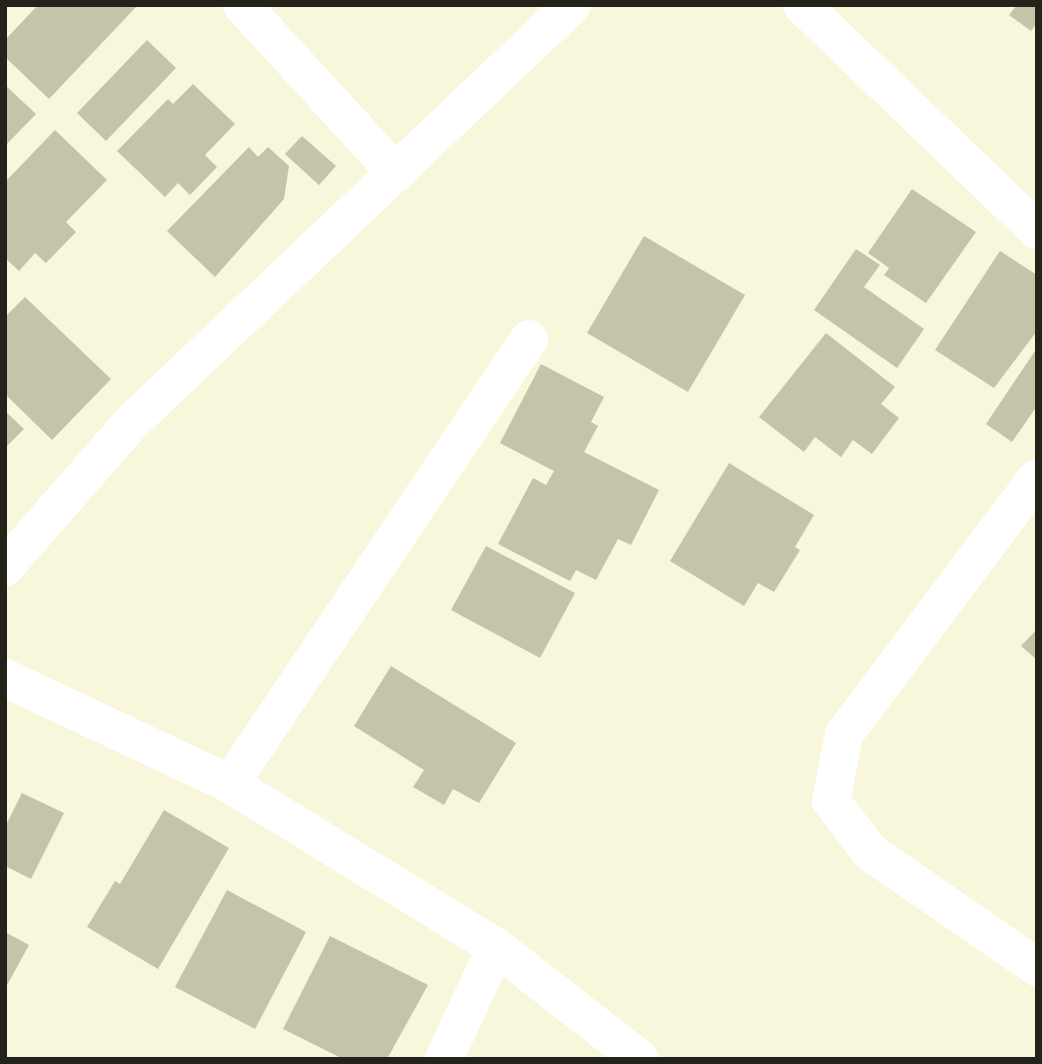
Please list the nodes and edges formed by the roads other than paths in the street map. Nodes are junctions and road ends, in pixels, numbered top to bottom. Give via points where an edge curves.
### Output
1 (242, 5) edge
2 (572, 5) edge
3 (802, 5) edge
4 (396, 173) junction
5 (1037, 230) edge
6 (530, 339) dead end
7 (1037, 478) edge
8 (5, 567) edge
9 (5, 678) edge
10 (230, 784) junction
11 (496, 947) junction
12 (1037, 967) edge
13 (444, 1059) edge
14 (640, 1059) edge

1 - 4 street
2 - 4 street
3 - 5 street
4 - 8 street via 133,421
6 - 10 street
7 - 12 street via 844,734 831,801 870,852
9 - 10 street
10 - 11 street
11 - 13 street
11 - 14 street

